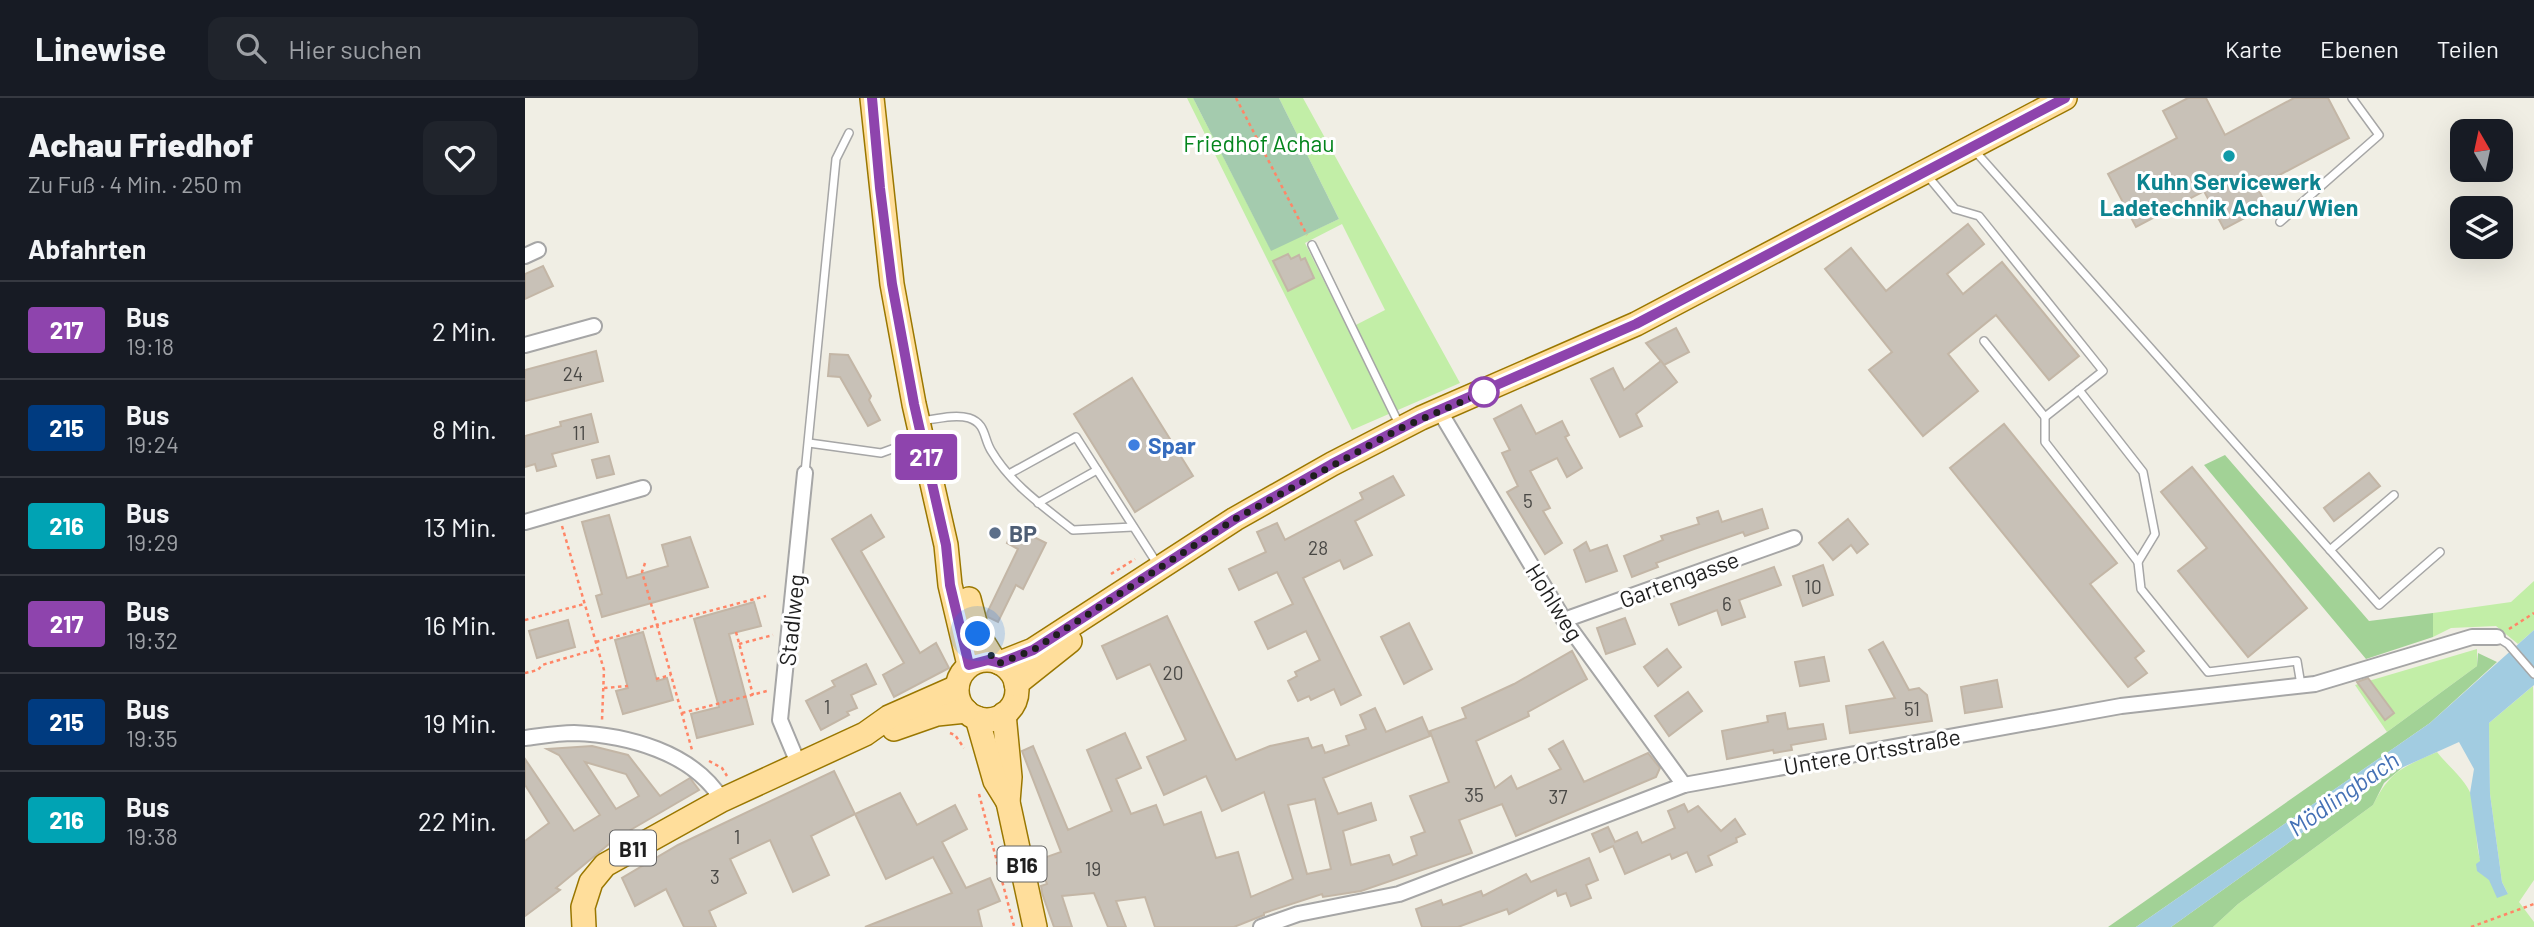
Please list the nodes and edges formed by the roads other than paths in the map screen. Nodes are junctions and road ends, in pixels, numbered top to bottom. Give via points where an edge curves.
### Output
1 (872, 98) edge
2 (2065, 98) edge
3 (2352, 98) edge
4 (849, 133) dead end
5 (1972, 148) junction
6 (1925, 173) junction
7 (2280, 222) dead end
8 (1312, 245) road end
9 (594, 326) dead end
10 (1984, 341) dead end
11 (525, 345) edge
12 (2079, 390) junction
13 (1439, 410) junction
14 (2045, 416) junction
15 (1401, 428) junction
16 (920, 430) junction
17 (809, 443) junction
18 (1097, 470) junction
19 (806, 474) joint
20 (1009, 474) junction
21 (643, 488) dead end
22 (2394, 495) dead end
23 (1038, 503) junction
24 (525, 522) edge
25 (1133, 527) junction
26 (1794, 538) dead end
27 (946, 545) junction
28 (2330, 550) junction
29 (2440, 552) dead end
30 (2138, 562) junction
31 (1160, 569) junction
32 (1098, 610) junction
33 (1565, 620) junction
34 (2503, 640) joint
35 (997, 662) junction
36 (969, 665) junction
37 (2534, 674) edge
38 (1016, 684) junction
39 (2301, 686) junction
40 (957, 687) junction
41 (1004, 714) junction
42 (972, 715) junction
43 (865, 734) junction
44 (525, 738) edge
45 (798, 763) junction
46 (1684, 785) junction
47 (721, 788) junction
48 (1008, 802) junction
49 (584, 927) edge
50 (1035, 927) edge
51 (1261, 927) edge

1 - 16 main road via 887,247
2 - 5 main road
3 - 7 lane via 2379,135
4 - 17 lane via 836,159
5 - 6 main road
5 - 28 lane
6 - 12 lane via 1955,209 1979,216 2103,371
6 - 13 main road via 1636,324
8 - 15 lane
9 - 11 street
10 - 14 lane
12 - 14 lane
12 - 30 lane via 2143,472 2155,534
13 - 15 main road
13 - 33 street, Hohlweg
14 - 30 lane via 2045,442
15 - 31 main road via 1235,519
16 - 17 lane via 881,453
16 - 20 lane via 957,417 971,418 983,427 990,450
16 - 27 main road
17 - 19 lane
18 - 20 lane via 1076,437
18 - 23 lane
18 - 25 lane
19 - 45 street, Stadlweg via 781,720
20 - 23 lane
21 - 24 street
22 - 28 lane
23 - 25 lane via 1073,530
25 - 31 lane
26 - 33 street, Gartengasse
27 - 35 main road via 964,584 978,634
27 - 36 main road via 950,585
28 - 29 lane via 2379,606
30 - 39 lane via 2141,589 2208,672 2297,661
31 - 32 main road
32 - 35 main road via 1033,650
32 - 38 main road via 1080,632
33 - 46 street, Hohlweg
34 - 37 lane
34 - 39 street, Untere Ortsstraße via 2472,638
35 - 36 main road via 981,660
35 - 38 main road via 1013,674
36 - 40 main road
38 - 41 main road via 1014,701
39 - 46 street, Untere Ortsstraße via 2121,706
40 - 42 main road via 959,702
40 - 43 main road, B11 via 888,718
41 - 42 main road, B11 via 991,719
41 - 48 main road, B16
42 - 43 main road, B11 via 937,715
42 - 48 main road, B16 via 995,780
43 - 45 main road, B11
44 - 47 street via 571,733 641,745 691,765
45 - 47 main road, B11
46 - 51 street, Untere Ortsstraße via 1399,894 1298,914
47 - 49 main road, B11 via 605,865 591,882 583,908
48 - 50 main road, B16

